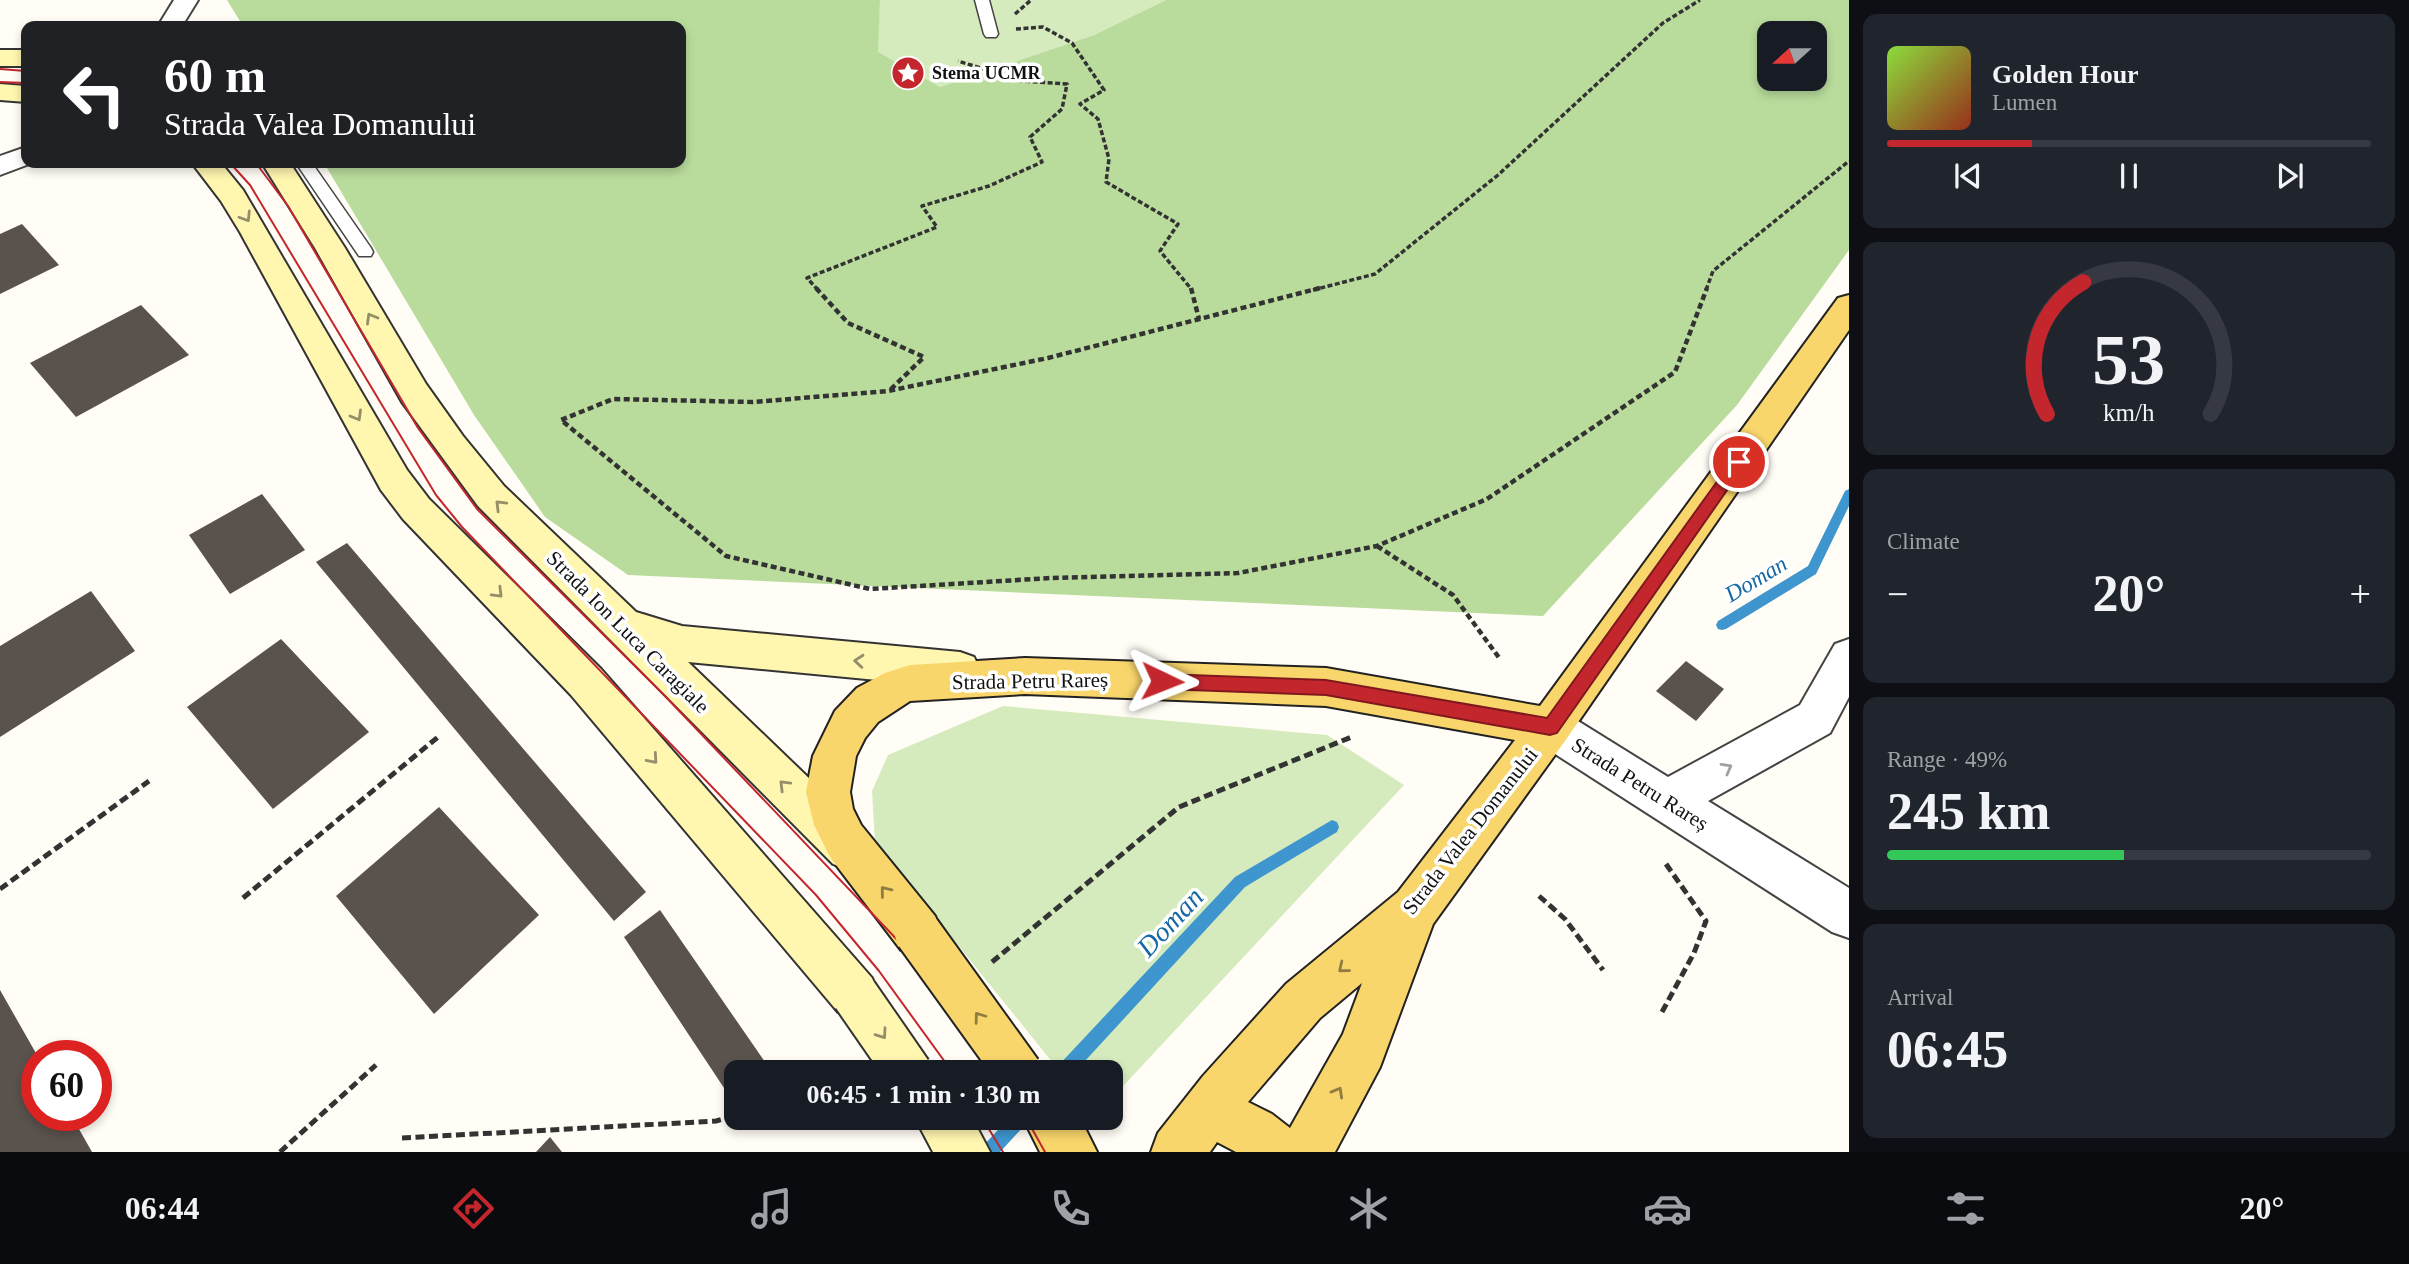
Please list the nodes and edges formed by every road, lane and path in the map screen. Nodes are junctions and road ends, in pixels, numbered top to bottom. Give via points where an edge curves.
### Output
1 (186, 0) edge
2 (982, 0) edge
3 (1700, 0) edge
4 (173, 21) edge
5 (1008, 29) dead end
6 (991, 34) dead end
7 (0, 58) edge
8 (21, 58) edge
9 (958, 61) dead end
10 (0, 92) edge
11 (21, 94) edge
12 (21, 157) edge
13 (1849, 161) edge
14 (0, 166) edge
15 (210, 168) edge
16 (279, 168) edge
17 (307, 168) edge
18 (365, 252) dead end
19 (1849, 306) edge
20 (1199, 319) junction
21 (888, 391) junction
22 (1377, 546) junction
23 (620, 624) junction
24 (1500, 659) dead end
25 (1025, 676) junction
26 (1844, 676) edge
27 (1550, 727) junction
28 (1354, 736) dead end
29 (438, 737) dead end
30 (149, 781) dead end
31 (1667, 801) junction
32 (851, 850) junction
33 (1665, 864) dead end
34 (0, 889) edge
35 (1539, 896) dead end
36 (243, 898) dead end
37 (1415, 909) junction
38 (1849, 915) edge
39 (988, 964) dead end
40 (1603, 970) dead end
41 (1662, 1012) dead end
42 (856, 1057) dead end
43 (852, 1060) edge
44 (900, 1060) edge
45 (1010, 1060) edge
46 (376, 1065) dead end
47 (1207, 1112) junction
48 (724, 1119) edge
49 (949, 1130) edge
50 (1057, 1130) edge
51 (402, 1138) dead end
52 (279, 1152) edge
53 (964, 1152) edge
54 (1071, 1152) edge
55 (1177, 1152) edge
56 (1276, 1152) edge
57 (1306, 1152) edge

1 - 4 street
2 - 6 lane
3 - 20 path via 1663,23 1499,175 1375,274
5 - 20 path via 1043,27 1072,43 1104,90 1080,104 1098,119 1109,159 1105,183 1178,224 1160,251 1191,287
7 - 8 main road
9 - 21 path via 1022,81 1067,84 1068,100 1059,114 1030,137 1042,162 989,186 922,206 937,227 807,278 848,323 925,357
10 - 11 main road
12 - 14 street
13 - 22 path via 1713,271 1675,372 1487,499
15 -> 44 main road, bridge via 255,232 394,480 416,509 586,682 855,995
23 -> 16 main road, Strada Ion Luca Caragiale via 491,496 458,456 415,394
17 - 18 lane
19 - 27 main road, Strada Valea Domanului
20 - 21 path via 1048,358
21 - 22 path via 753,402 613,399 561,420 726,556 870,589 1238,573
22 - 24 path via 1453,595
25 -> 23 main road via 682,643
32 -> 23 main road, Strada Ion Luca Caragiale
25 - 27 main road, Strada Petru Rareș via 1326,688
25 - 32 main road, Strada Petru Rareș via 910,683 870,701 849,724 829,777 829,804 836,828
31 -> 26 street via 1815,719
27 - 31 street, Strada Petru Rareș
27 - 37 main road, Strada Valea Domanului
28 - 39 path via 1179,807
29 - 36 path
30 - 34 path
31 - 38 street, Strada Petru Rareș
45 -> 32 main road, Strada Ion Luca Caragiale, bridge
33 - 41 path via 1706,921
35 - 40 path via 1565,919
37 -> 47 main road, Strada Valea Domanului via 1303,1001
57 -> 37 main road via 1362,1049
42 - 43 path
46 - 52 path
47 - 55 main road, Strada Valea Domanului
47 - 56 main road via 1237,1123
48 - 51 path
49 - 53 main road
50 - 54 main road

